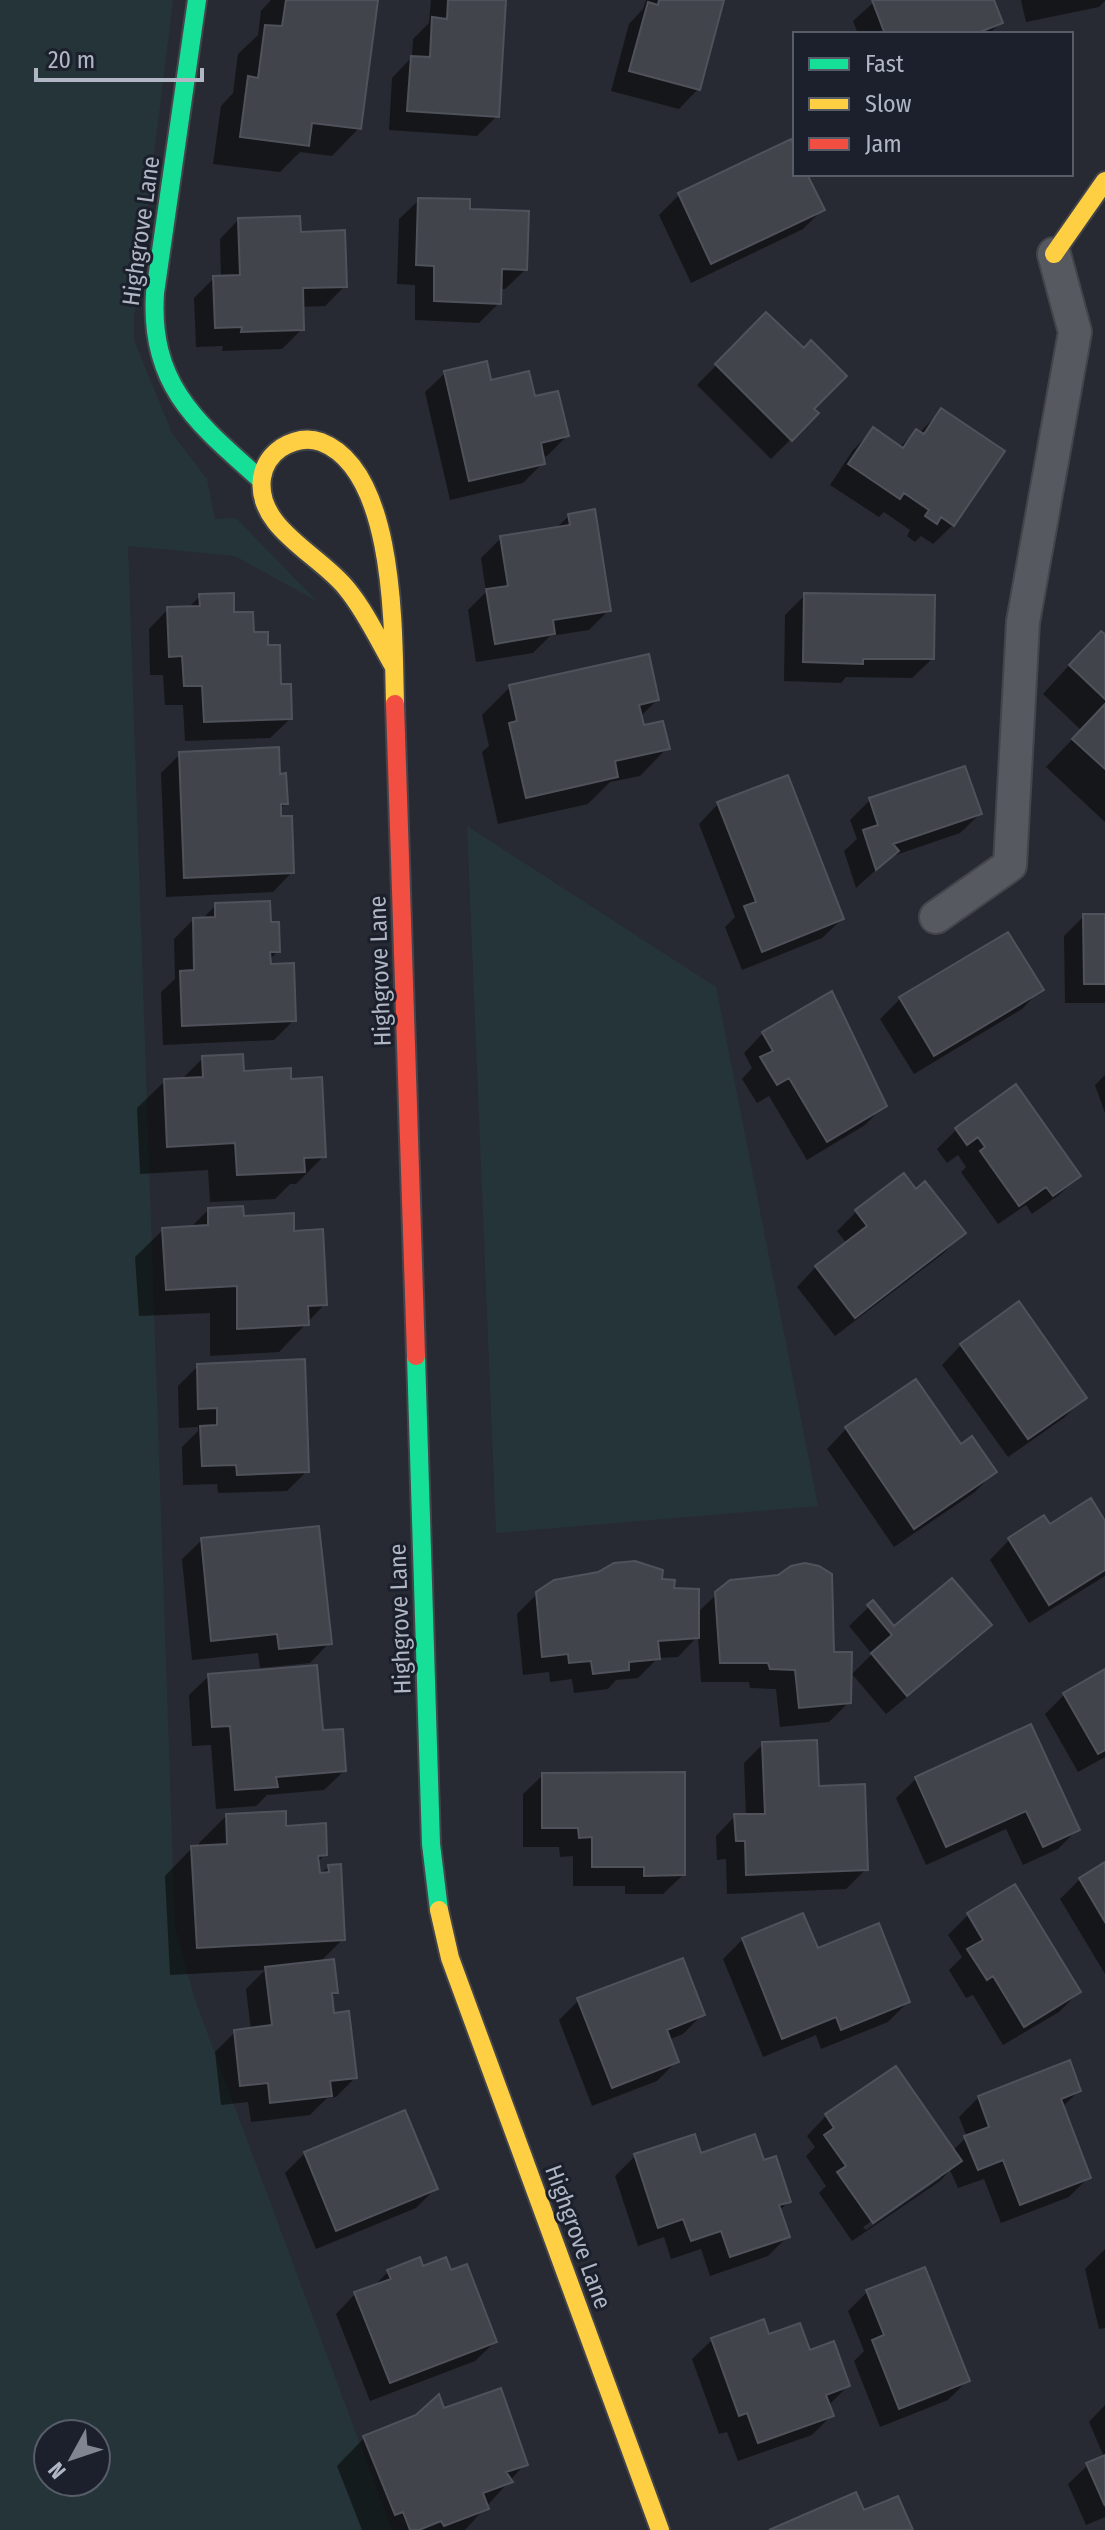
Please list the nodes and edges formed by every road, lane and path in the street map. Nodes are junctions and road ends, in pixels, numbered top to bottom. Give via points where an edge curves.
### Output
1 (197, 0) edge
2 (1105, 181) edge
3 (1054, 254) joint
4 (260, 479) junction
5 (394, 667) junction
6 (936, 917) dead end
7 (660, 2530) edge

1 - 4 street, Highgrove Lane via 155,293 156,346 187,405
2 - 3 street
3 - 6 lane via 1075,332 1023,622 1010,865
4 - 5 street, Highgrove Lane via 262,502 270,515 347,587
4 - 5 street, Highgrove Lane via 283,446 310,438 344,454 358,471 380,528
5 - 7 street, Highgrove Lane via 435,1881 450,1958

